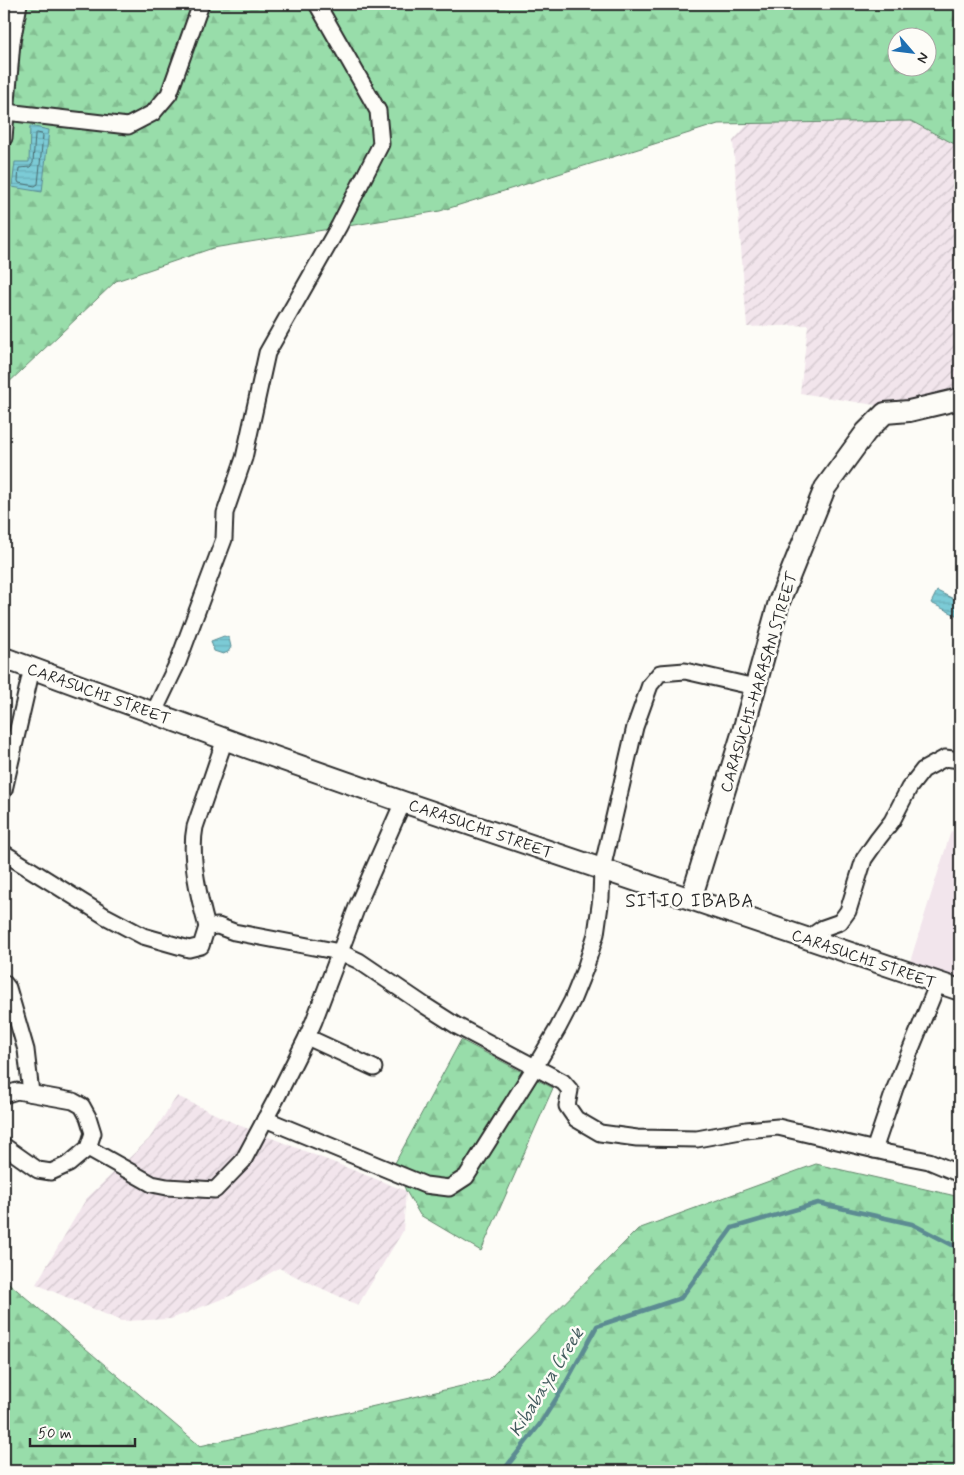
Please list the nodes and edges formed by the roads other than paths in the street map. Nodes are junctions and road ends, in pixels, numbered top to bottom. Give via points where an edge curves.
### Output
1 (19, 4) edge
2 (200, 4) edge
3 (317, 4) edge
4 (6, 112) junction
5 (4, 138) edge
6 (960, 399) edge
7 (4, 658) edge
8 (32, 668) junction
9 (755, 687) junction
10 (154, 712) junction
11 (225, 739) junction
12 (960, 760) edge
13 (4, 790) edge
14 (404, 802) junction
15 (4, 853) edge
16 (602, 869) junction
17 (691, 899) junction
18 (207, 927) junction
19 (807, 938) junction
20 (340, 952) junction
21 (4, 982) edge
22 (938, 983) junction
23 (960, 990) edge
24 (306, 1037) junction
25 (536, 1067) junction
26 (374, 1068) dead end
27 (31, 1093) junction
28 (4, 1095) edge
29 (265, 1119) junction
30 (4, 1146) edge
31 (88, 1148) junction
32 (874, 1150) junction
33 (960, 1174) edge

1 - 4 street
2 - 4 street via 169,94 153,113 128,126
3 - 10 street via 378,111 381,144 267,353 244,458 226,513 224,539 178,662
4 - 5 street
6 - 9 street, CARASUCHI-HARASAN STREET via 885,414 866,432 825,488 780,602
7 - 8 street, CARASUCHI STREET
8 - 10 street, CARASUCHI STREET
8 - 13 street
9 - 16 street via 685,671 660,673 650,685 635,727
9 - 17 street, CARASUCHI-HARASAN STREET
10 - 11 street, CARASUCHI STREET
11 - 14 street, CARASUCHI STREET
11 - 18 street via 192,841 199,900
12 - 19 street via 945,758 923,770 864,859 848,911 840,922
14 - 16 street, CARASUCHI STREET
14 - 20 street
15 - 18 street via 143,936 189,949 201,946
16 - 17 street, CARASUCHI STREET
16 - 25 street via 596,934 585,969 572,1001
17 - 19 street, CARASUCHI STREET
18 - 20 street via 218,926 234,932
19 - 22 street, CARASUCHI STREET
20 - 24 street
20 - 25 street via 457,1026
21 - 27 street via 26,1050
22 - 23 street, CARASUCHI STREET
22 - 32 street via 895,1088
24 - 26 street
24 - 29 street
25 - 29 street via 466,1177 449,1188 425,1185
25 - 32 street via 564,1082 570,1090 568,1106 576,1119 600,1133 637,1138 697,1139 778,1127
27 - 28 street via 17,1091
27 - 31 street via 73,1101 82,1106 93,1133
29 - 31 street via 243,1161 215,1190 152,1184
30 - 31 street via 38,1170 51,1172 69,1164
32 - 33 street via 929,1161

